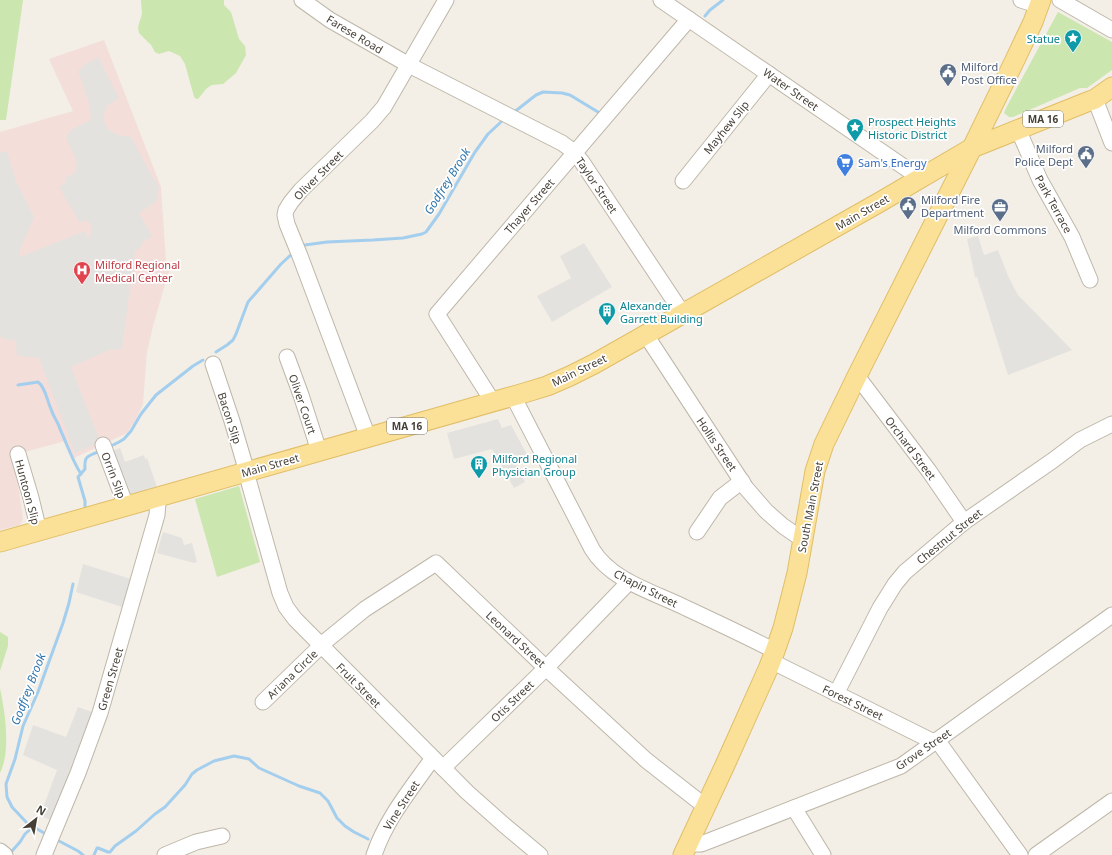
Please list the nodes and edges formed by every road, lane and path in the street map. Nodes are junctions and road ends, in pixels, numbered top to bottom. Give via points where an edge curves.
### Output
1 (302, 0) edge
2 (446, 0) edge
3 (661, 0) edge
4 (1021, 0) edge
5 (1060, 0) edge
6 (1040, 3) edge
7 (689, 19) junction
8 (1112, 30) edge
9 (409, 65) junction
10 (769, 74) junction
11 (1112, 87) edge
12 (1094, 99) junction
13 (1018, 129) junction
14 (1112, 143) edge
15 (972, 148) junction
16 (575, 153) junction
17 (920, 178) junction
18 (683, 181) dead end
19 (1090, 280) dead end
20 (683, 314) junction
21 (646, 335) junction
22 (287, 357) dead end
23 (213, 364) dead end
24 (857, 376) junction
25 (513, 396) junction
26 (493, 402) junction
27 (1112, 424) edge
28 (368, 437) junction
29 (102, 445) dead end
30 (319, 451) junction
31 (18, 454) dead end
32 (246, 472) junction
33 (742, 482) junction
34 (158, 497) junction
35 (126, 506) junction
36 (964, 522) junction
37 (39, 531) junction
38 (697, 532) dead end
39 (802, 539) junction
40 (0, 542) edge
41 (629, 582) junction
42 (1112, 615) edge
43 (321, 646) junction
44 (773, 656) junction
45 (546, 668) junction
46 (836, 694) junction
47 (263, 702) dead end
48 (936, 741) junction
49 (438, 763) junction
50 (1112, 801) edge
51 (706, 807) junction
52 (794, 808) junction
53 (222, 836) dead end
54 (685, 850) edge
55 (0, 851) edge
56 (5, 855) edge
57 (44, 855) edge
58 (165, 855) edge
59 (374, 855) edge
60 (540, 855) edge
61 (823, 855) edge
62 (1020, 855) edge
63 (1036, 855) edge

1 - 9 street, Farese Road via 330,20
2 - 9 street, Oliver Street
3 - 7 street, Water Street
4 - 6 street
5 - 8 street
6 - 15 main road, South Main Street via 1031,27
7 - 10 street, Water Street
7 - 16 street, Thayer Street
9 - 16 street, Taylor Street
9 - 28 street, Oliver Street via 382,110 301,190 286,213
10 - 17 street, Water Street
10 - 18 street, Mayhew Slip
11 - 12 main road, Main Street / MA 16
12 - 13 main road, Main Street / MA 16
12 - 14 street
13 - 15 main road, Main Street / MA 16
13 - 19 street, Park Terrace via 1040,180 1072,237
15 - 17 main road, Main Street / MA 16
15 - 24 main road, South Main Street
16 - 20 street, Taylor Street
16 - 26 street, Thayer Street via 437,314
17 - 20 main road, Main Street / MA 16
20 - 21 main road, Main Street / MA 16
21 - 25 main road, Main Street / MA 16 via 588,368 547,386
21 - 33 street, Hollis Street
22 - 30 street, Oliver Court
23 - 32 street, Bacon Slip
24 - 36 street, Orchard Street
24 - 39 main road, South Main Street via 824,444 815,471
25 - 26 main road, Main Street / MA 16
25 - 41 street, Chapin Street via 594,553 609,569
26 - 28 main road, Main Street / MA 16
27 - 36 street, Chestnut Street via 1080,440
28 - 30 main road, Main Street / MA 16
29 - 35 street, Orrin Slip
30 - 32 main road, Main Street / MA 16
31 - 37 street, Huntoon Slip
32 - 34 main road, Main Street / MA 16
32 - 43 street, Fruit Street via 280,593 288,611
33 - 38 street via 720,498
33 - 39 street, Hollis Street via 766,510
34 - 35 main road, Main Street / MA 16
34 - 57 street, Green Street via 156,515 102,705
35 - 37 main road, Main Street / MA 16
36 - 46 street, Chestnut Street via 905,572 895,584
37 - 40 main road, Main Street / MA 16
39 - 44 main road, South Main Street via 797,573
41 - 44 street, Chapin Street via 680,605
41 - 45 street, Otis Street
42 - 48 street, Grove Street
43 - 45 street, Leonard Street via 369,606 436,563
43 - 47 street, Ariana Circle
43 - 49 street, Fruit Street
44 - 46 street, Forest Street
44 - 51 main road, South Main Street
45 - 49 street, Otis Street
45 - 51 street, Leonard Street via 646,760
46 - 48 street, Forest Street
48 - 52 street, Grove Street via 896,769
48 - 62 street, Forest Street
49 - 59 street, Vine Street via 395,813
49 - 60 street, Fruit Street via 493,816
50 - 63 street
51 - 54 main road, South Main Street
52 - 54 street, Grove Street
52 - 61 street
53 - 58 street via 196,842
55 - 56 street

